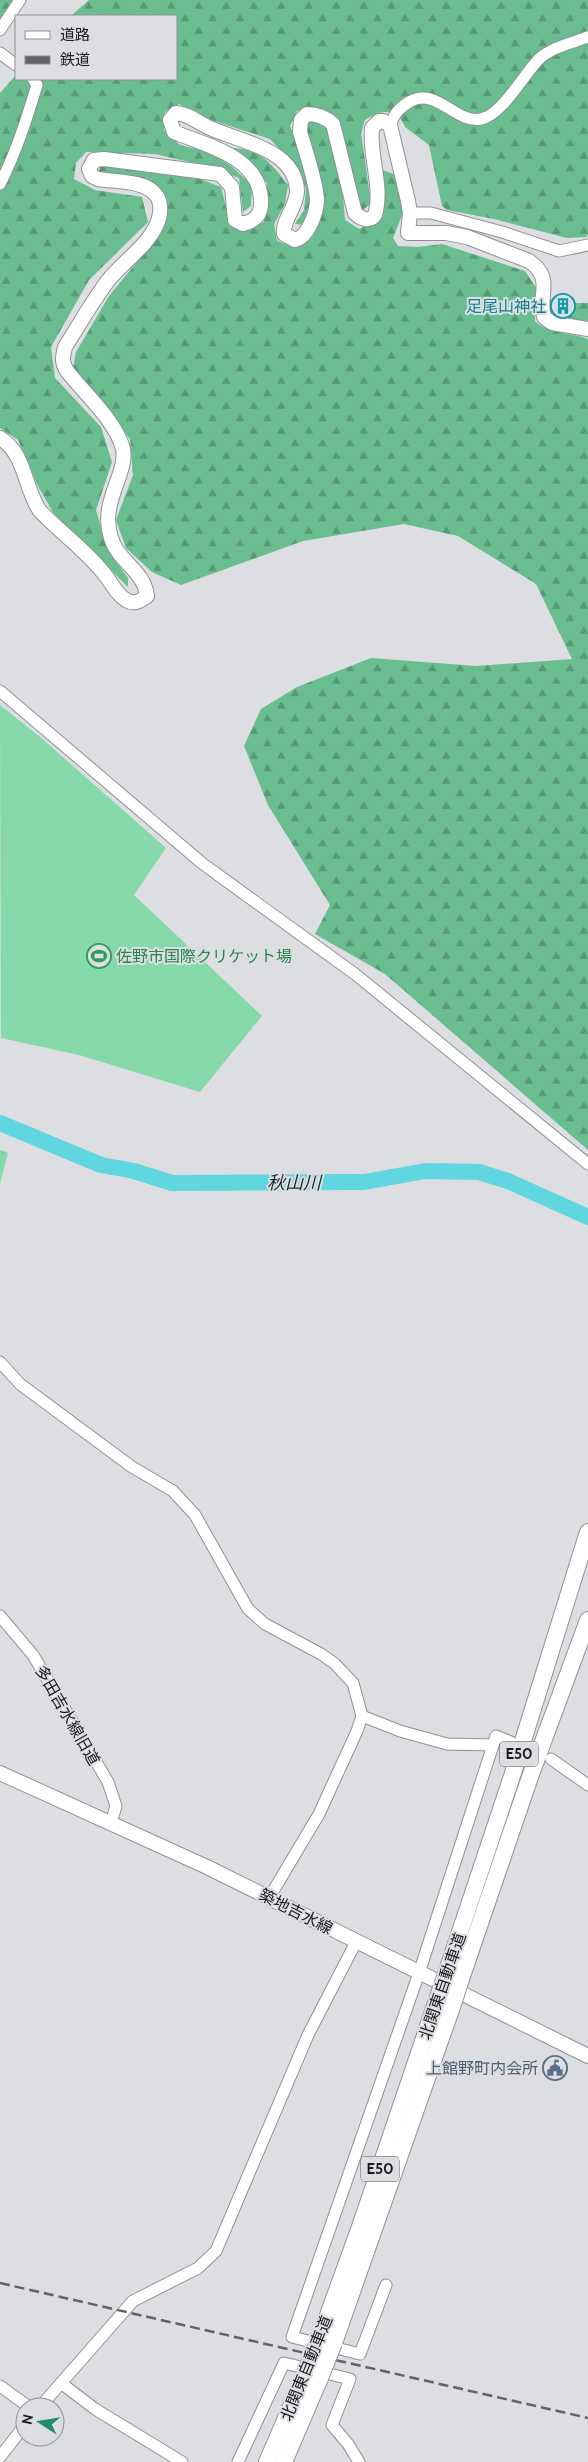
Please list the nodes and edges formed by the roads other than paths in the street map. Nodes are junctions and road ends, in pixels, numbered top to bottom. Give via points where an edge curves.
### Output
1 (20, 0) edge
2 (0, 30) edge
3 (588, 37) edge
4 (0, 53) edge
5 (15, 64) edge
6 (34, 80) edge
7 (390, 125) junction
8 (0, 184) edge
9 (410, 214) junction
10 (588, 245) edge
11 (588, 329) edge
12 (0, 438) edge
13 (0, 691) edge
14 (588, 1164) edge
15 (0, 1362) edge
16 (588, 1532) edge
17 (0, 1616) edge
18 (588, 1620) edge
19 (362, 1716) junction
20 (511, 1742) dead end
21 (493, 1745) junction
22 (551, 1759) dead end
23 (0, 1773) edge
24 (588, 1785) edge
25 (111, 1823) junction
26 (269, 1898) junction
27 (356, 1942) junction
28 (419, 1973) junction
29 (454, 1977) junction
30 (588, 2056) edge
31 (386, 2285) dead end
32 (313, 2376) junction
33 (61, 2382) junction
34 (0, 2386) edge
35 (15, 2397) edge
36 (48, 2397) edge
37 (15, 2438) edge
38 (0, 2457) edge
39 (182, 2462) edge
40 (238, 2462) edge
41 (267, 2462) edge
42 (284, 2462) edge
43 (359, 2462) edge

1 - 2 street
3 - 7 street via 540,58 496,111 485,118 468,118 437,101 422,98 396,110
4 - 5 street
6 - 8 street via 37,85 10,165
7 - 9 main road
7 - 12 main road via 378,121 372,128 377,197 376,212 368,219 355,213 333,124 327,118 312,114 301,120 300,132 317,201 306,234 295,240 284,234 283,228 297,191 291,171 268,150 207,127 185,114 171,117 174,132 228,153 254,176 259,187 261,208 252,222 244,224 235,220 232,187 220,174 104,159 90,163 89,173 92,176 143,186 157,196 160,204 157,224 108,281 65,346 62,358 67,371 120,439 124,459 110,498 108,526 116,550 140,575 146,585 147,596 133,602 118,594 94,560 40,511 17,454
9 - 10 street via 431,213 559,251
9 - 11 main road via 407,229 410,234 446,233 468,237 537,266 544,281 544,317 552,323
13 - 14 street via 203,864 355,974
15 - 19 street via 20,1384 132,1467 177,1495 195,1515 248,1609 265,1624 334,1663 353,1683
16 - 29 highway, 北関東自動車道 / E50
17 - 25 street, 多田吉水線旧道 via 34,1655 108,1782 116,1806
18 - 29 highway, 北関東自動車道 / E50
19 - 21 street via 447,1744
19 - 26 street via 347,1757 319,1814
20 - 21 street via 496,1736
21 - 28 street
22 - 24 street
23 - 25 main road, 築地吉水線
25 - 26 main road, 築地吉水線
26 - 27 main road, 築地吉水線
27 - 28 main road, 築地吉水線
27 - 33 street via 308,2035 216,2251 198,2268 133,2302
28 - 30 main road, 築地吉水線
28 - 31 street via 292,2337 360,2354
29 - 32 highway, 北関東自動車道 / E50, bridge via 361,2224 327,2342
32 - 41 highway, 北関東自動車道 / E50
32 - 42 highway, 北関東自動車道 / E50
33 - 36 street
33 - 39 street via 95,2409
34 - 35 street
37 - 38 street
40 - 43 street via 284,2363 350,2379 332,2425

